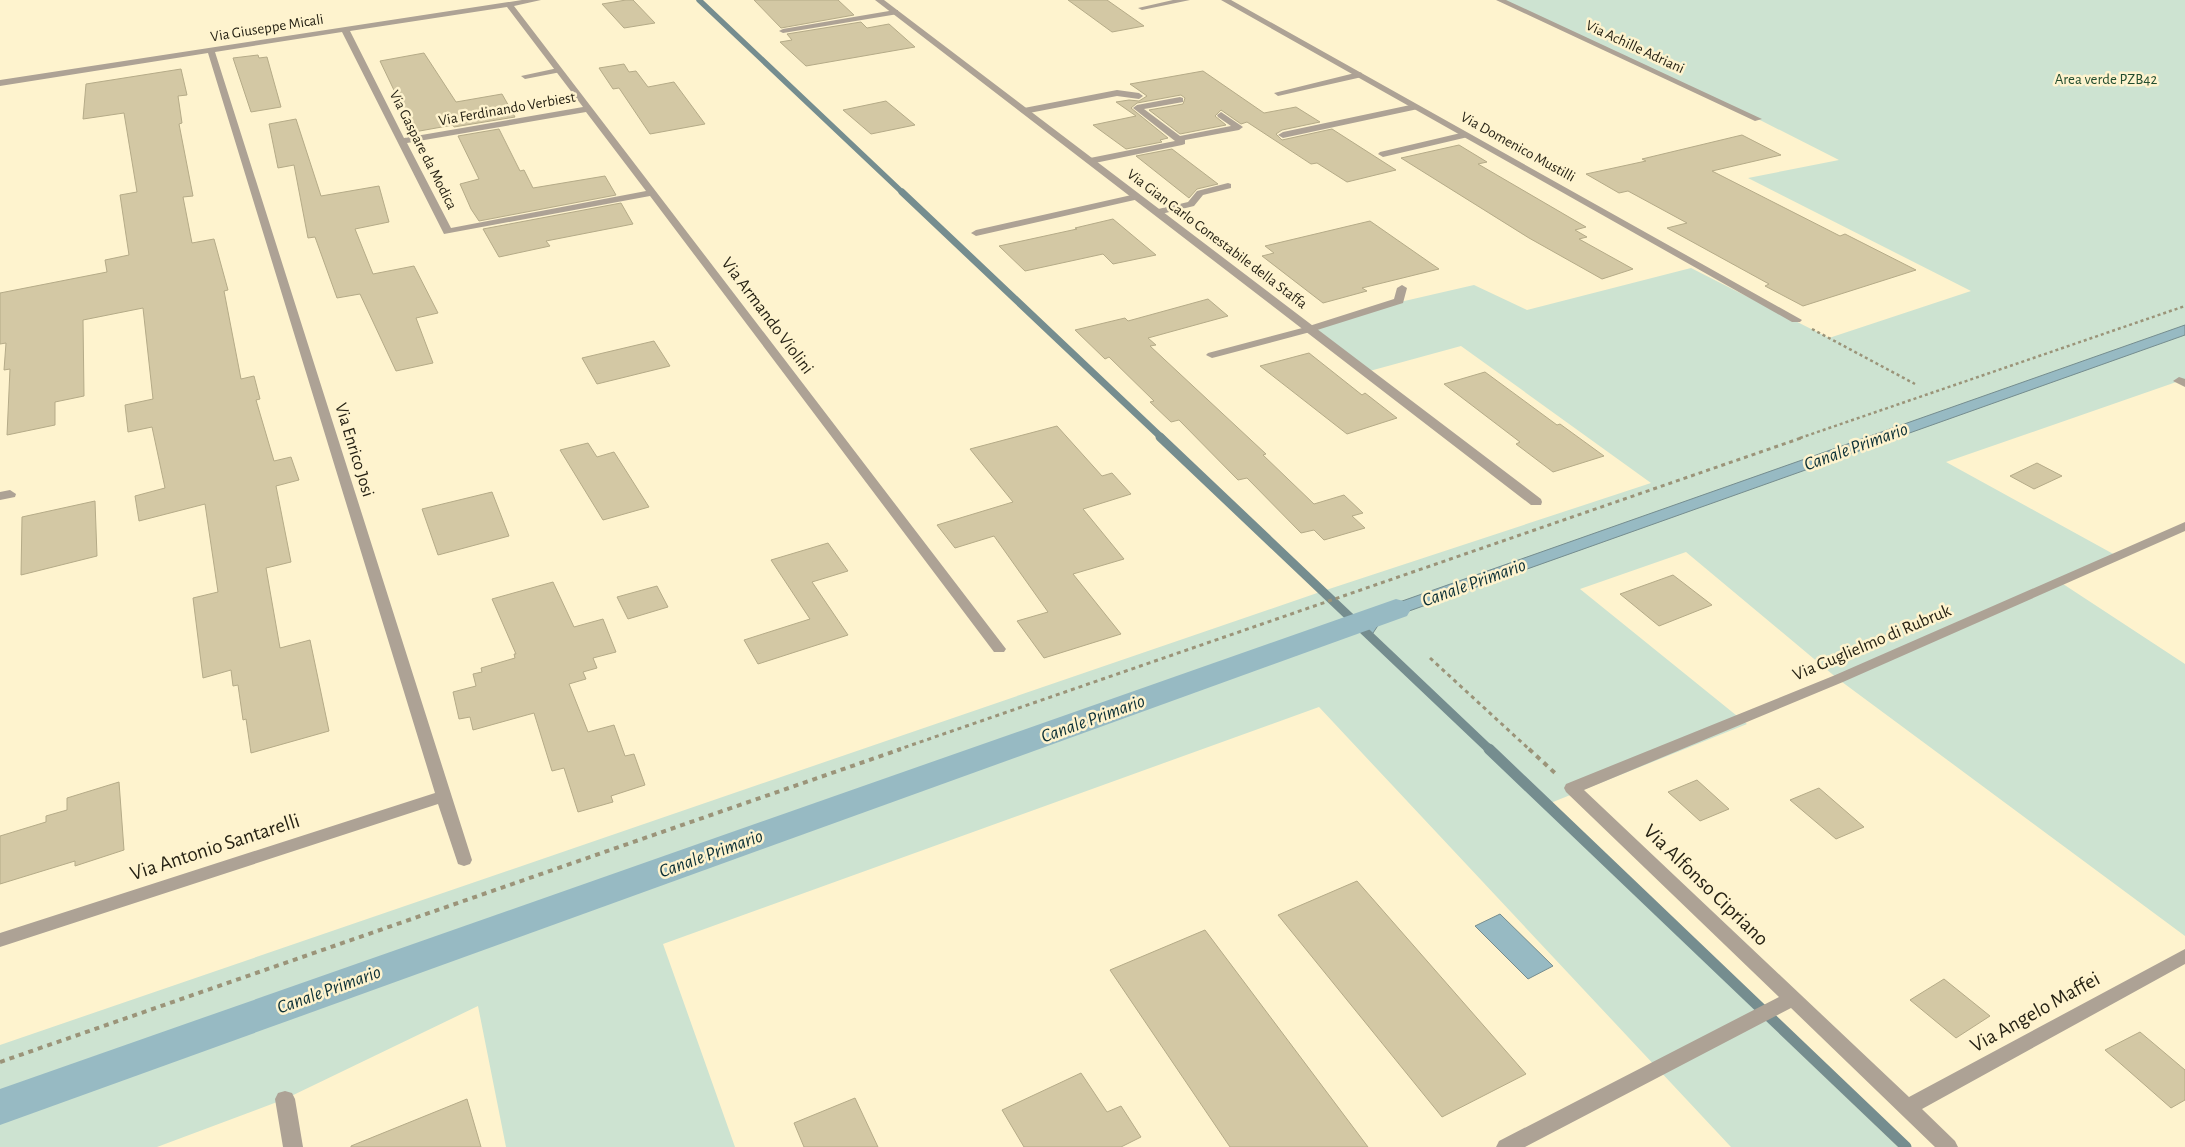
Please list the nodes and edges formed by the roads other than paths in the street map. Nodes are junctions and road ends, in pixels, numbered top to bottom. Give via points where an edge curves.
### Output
1 (537, 0) edge
2 (879, 0) edge
3 (1186, 0) edge
4 (1225, 0) edge
5 (1500, 0) edge
6 (508, 4) junction
7 (1142, 8) dead end
8 (895, 12) junction
9 (345, 30) junction
10 (783, 31) dead end
11 (211, 51) junction
12 (558, 70) junction
13 (1360, 75) junction
14 (525, 76) dead end
15 (0, 83) edge
16 (1278, 93) dead end
17 (1139, 96) dead end
18 (1180, 100) dead end
19 (1415, 106) junction
20 (588, 109) junction
21 (1024, 111) junction
22 (1221, 115) dead end
23 (1758, 119) dead end
24 (1282, 135) dead end
25 (1466, 135) junction
26 (1178, 139) junction
27 (401, 141) junction
28 (1383, 154) dead end
29 (1090, 162) junction
30 (1228, 186) dead end
31 (652, 193) junction
32 (1136, 197) junction
33 (1157, 212) junction
34 (976, 233) dead end
35 (1402, 288) dead end
36 (1796, 320) road end
37 (1310, 329) junction
38 (1212, 355) dead end
39 (1536, 502) dead end
40 (2185, 526) edge
41 (998, 648) dead end
42 (1572, 788) joint
43 (444, 796) junction
44 (464, 860) dead end
45 (0, 940) edge
46 (2185, 956) edge
47 (1792, 998) junction
48 (285, 1099) dead end
49 (1906, 1108) junction
50 (294, 1147) edge
51 (1506, 1147) edge
52 (1948, 1147) edge

1 - 6 street, Via Giuseppe Micali
2 - 8 street, Via Gian Carlo Conestabile della Staffa
3 - 7 street
4 - 13 street, Via Domenico Mustilli
5 - 23 street, Via Achille Adriani
6 - 9 street, Via Giuseppe Micali
6 - 12 street, Via Armando Violini
8 - 10 street
8 - 21 street, Via Gian Carlo Conestabile della Staffa
9 - 11 street, Via Giuseppe Micali
9 - 27 street, Via Gaspare da Modica
11 - 15 street, Via Giuseppe Micali
11 - 43 street, Via Enrico Josi
12 - 14 street
12 - 20 street, Via Armando Violini
13 - 16 street
13 - 19 street, Via Domenico Mustilli
17 - 21 street via 1117,93
18 - 26 street via 1136,108
19 - 24 street
19 - 25 street, Via Domenico Mustilli
20 - 27 street, Via Ferdinando Verbiest
20 - 31 street, Via Armando Violini
21 - 29 street, Via Gian Carlo Conestabile della Staffa
22 - 26 street via 1239,127
25 - 28 street
25 - 36 street, Via Domenico Mustilli
26 - 29 street via 1182,142
27 - 31 street, Via Gaspare da Modica via 448,232
29 - 32 street, Via Gian Carlo Conestabile della Staffa
30 - 33 street via 1200,193 1191,204
31 - 41 street, Via Armando Violini
32 - 33 street, Via Gian Carlo Conestabile della Staffa
32 - 34 street
33 - 37 street, Via Gian Carlo Conestabile della Staffa
35 - 37 street via 1399,301
37 - 38 street
37 - 39 street, Via Gian Carlo Conestabile della Staffa
40 - 42 street, Via Guglielmo di Rubruk via 1838,679
42 - 47 street, Via Alfonso Cipriano
43 - 44 street, Via Enrico Josi
43 - 45 street, Via Antonio Santarelli
46 - 49 street, Via Angelo Maffei
47 - 49 street, Via Alfonso Cipriano
47 - 51 street
48 - 50 street
49 - 52 street, Via Alfonso Cipriano

